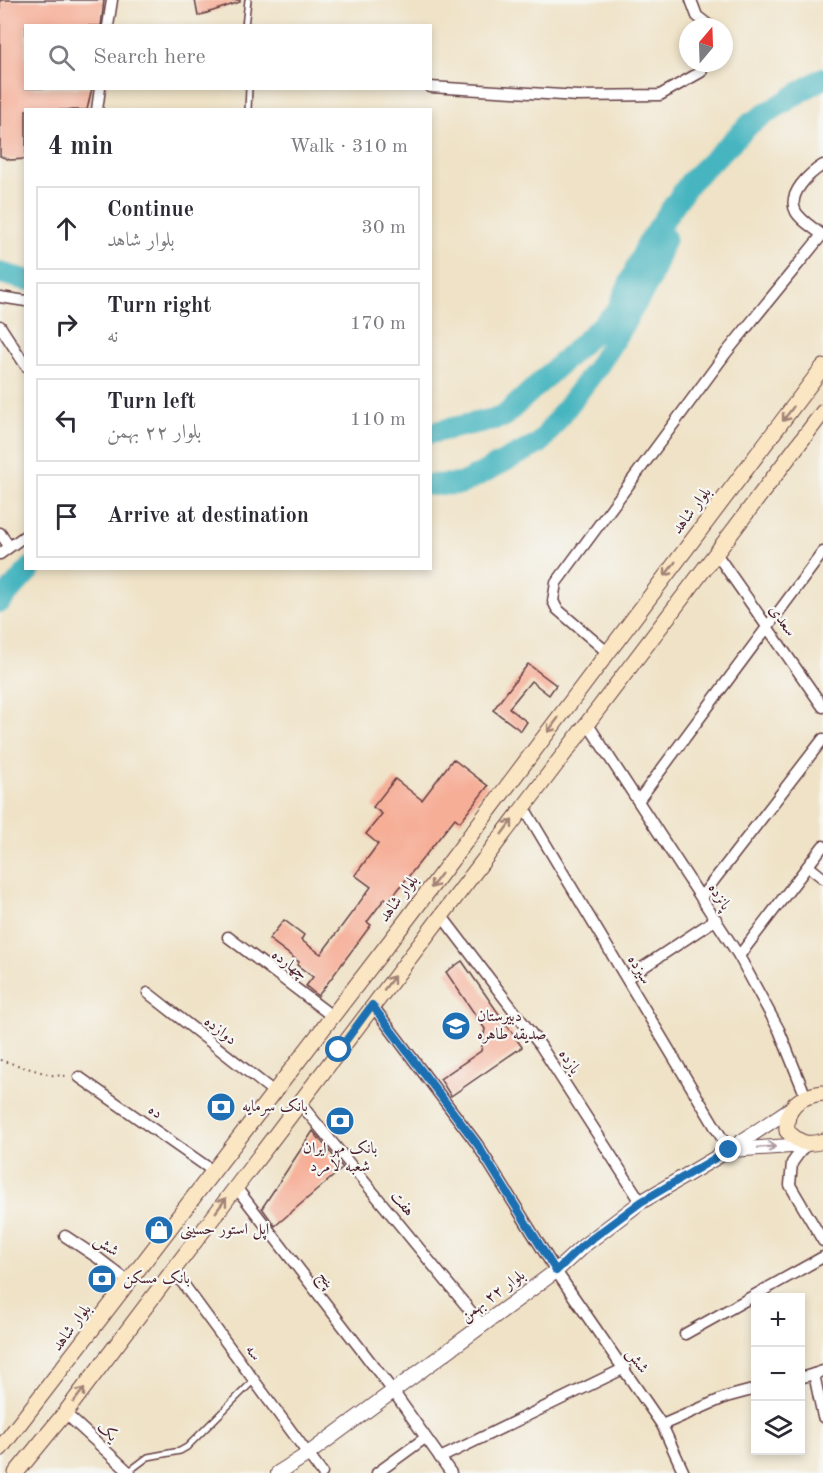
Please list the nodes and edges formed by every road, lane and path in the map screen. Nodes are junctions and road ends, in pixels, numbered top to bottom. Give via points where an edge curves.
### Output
1 (112, 0) edge
2 (248, 0) edge
3 (691, 0) edge
4 (700, 18) edge
5 (108, 24) edge
6 (245, 24) edge
7 (701, 72) edge
8 (432, 87) edge
9 (100, 90) edge
10 (249, 90) edge
11 (97, 108) edge
12 (248, 108) edge
13 (823, 165) edge
14 (823, 236) edge
15 (0, 297) edge
16 (24, 301) edge
17 (0, 326) edge
18 (24, 363) edge
19 (823, 367) edge
20 (823, 412) edge
21 (0, 533) edge
22 (24, 536) edge
23 (4, 550) edge
24 (716, 552) junction
25 (823, 552) edge
26 (767, 627) junction
27 (607, 652) junction
28 (823, 707) edge
29 (587, 723) junction
30 (823, 739) edge
31 (529, 757) junction
32 (550, 772) junction
33 (638, 801) junction
34 (524, 806) junction
35 (823, 846) edge
36 (808, 866) junction
37 (823, 878) edge
38 (701, 897) junction
39 (441, 915) junction
40 (716, 919) junction
41 (228, 937) dead end
42 (740, 956) junction
43 (627, 978) junction
44 (148, 993) dead end
45 (372, 1005) junction
46 (332, 1016) junction
47 (0, 1060) edge
48 (79, 1077) joint
49 (274, 1092) junction
50 (823, 1094) edge
51 (806, 1097) junction
52 (299, 1102) junction
53 (790, 1109) junction
54 (251, 1122) junction
55 (273, 1137) junction
56 (823, 1141) edge
57 (805, 1145) junction
58 (729, 1150) junction
59 (213, 1171) junction
60 (235, 1186) junction
61 (641, 1202) junction
62 (65, 1236) dead end
63 (823, 1241) edge
64 (823, 1257) edge
65 (174, 1270) junction
66 (556, 1271) junction
67 (129, 1282) junction
68 (482, 1325) junction
69 (685, 1334) dead end
70 (625, 1368) junction
71 (818, 1373) edge
72 (254, 1380) junction
73 (751, 1390) edge
74 (393, 1392) junction
75 (65, 1413) junction
76 (823, 1417) edge
77 (662, 1425) junction
78 (425, 1438) junction
79 (0, 1449) edge
80 (308, 1454) junction
81 (440, 1458) junction
82 (129, 1472) edge
83 (16, 1473) edge
84 (278, 1473) edge
85 (322, 1473) edge
86 (377, 1473) edge
87 (451, 1473) edge
88 (684, 1473) edge

1 - 5 street
2 - 6 lane
3 - 4 street
7 - 8 street via 660,95 578,96
9 - 11 street
10 - 12 lane
13 - 14 street via 808,174 794,203 802,219
14 - 27 street via 726,353 556,583 553,601 557,609
15 - 16 street
17 - 18 street
19 -> 27 main road, بلوار شاهد
20 - 24 main road
21 - 23 street
22 - 23 street
24 - 26 street, سعدی
24 - 29 main road
25 - 26 street
26 - 28 street, سعدی
26 - 33 street
27 -> 31 main road, بلوار شاهد
29 - 32 main road
29 - 33 street, پانزده
30 - 38 street
31 - 32 main road
31 -> 46 main road, بلوار شاهد
32 - 34 main road
33 - 38 street, پانزده
39 -> 34 main road
34 - 43 street, سیزده
35 - 36 street
36 - 37 street
36 - 42 street
38 - 40 street, پانزده
45 -> 39 main road
39 - 61 street, یازده via 540,1045
40 - 42 street, پانزده
40 - 43 street
41 - 46 street, چهارده
42 - 51 street, پانزده via 779,1030
43 - 58 street, سیزده
44 - 49 street, دوازده
45 - 52 main road
45 - 66 street, شش via 477,1144
46 - 49 main road, بلوار شاهد
47 - 48 path via 51,1075
48 - 59 street, ده
49 - 54 main road, بلوار شاهد
50 - 51 main road
51 - 53 main road
52 - 55 main road
52 - 68 street, هفت
53 - 57 main road via 787,1131
53 - 58 street, بلوار ۲۲ بهمن
54 - 55 main road
54 - 59 main road, بلوار شاهد
55 - 60 main road
56 - 57 main road
58 -> 57 street, بلوار ۲۲ بهمن
57 - 63 street via 792,1163 790,1185
58 - 61 street, بلوار ۲۲ بهمن
59 - 67 main road, بلوار شاهد
65 -> 60 main road
60 - 74 street, پنج
61 - 66 street, بلوار ۲۲ بهمن via 582,1246
62 - 67 street, شش
64 - 69 street
65 - 72 street, سه
75 -> 65 main road
66 - 68 street, بلوار ۲۲ بهمن
66 - 70 street, شش
67 - 79 main road, بلوار شاهد
68 - 74 street, بلوار ۲۲ بهمن
70 - 77 street, شش
70 - 81 street
71 - 76 street
72 - 80 street, سه
72 - 82 lane via 187,1447 148,1456
73 - 77 street
74 - 78 street, پنج
74 - 80 street, بلوار ۲۲ بهمن
75 - 82 street, یک
75 - 83 main road
77 - 88 street, شش
78 - 81 street, پنج
78 - 86 street
80 - 84 street, بلوار ۲۲ بهمن
80 - 85 street, سه
81 - 87 street, پنج

